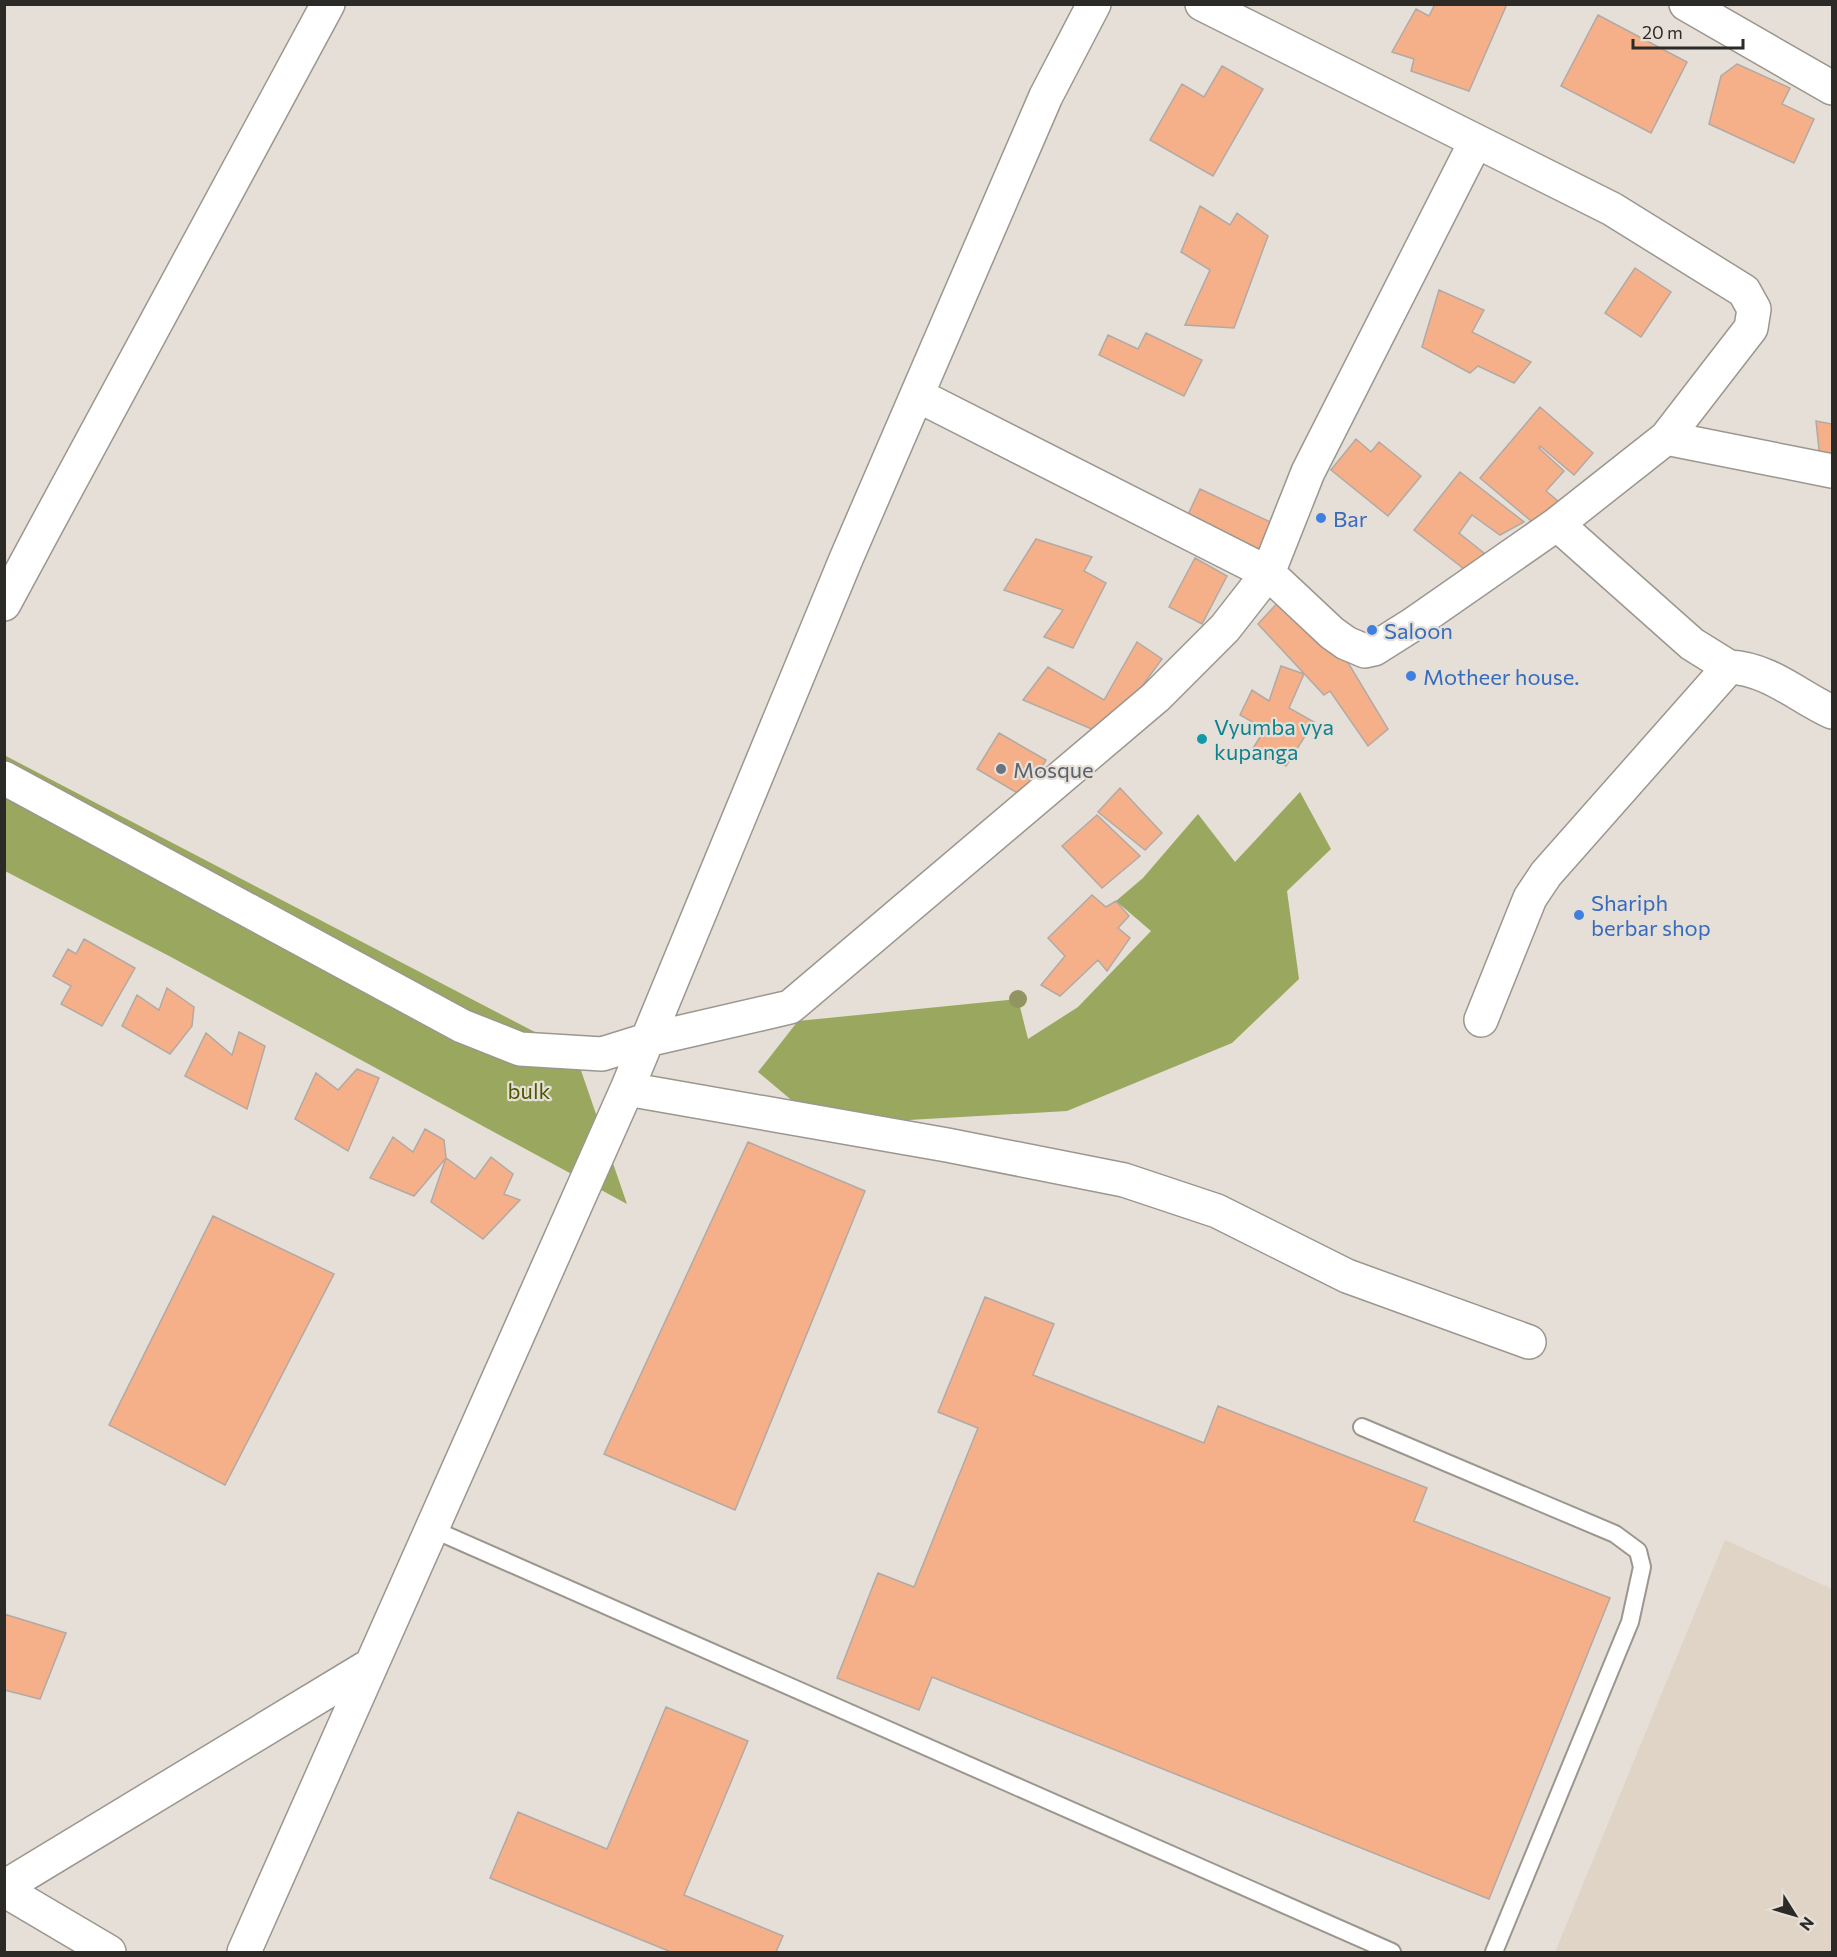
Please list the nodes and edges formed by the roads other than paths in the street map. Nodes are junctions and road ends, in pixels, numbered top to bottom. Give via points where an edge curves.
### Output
1 (328, 4) edge
2 (1094, 4) edge
3 (1202, 4) edge
4 (1686, 4) edge
5 (1833, 88) edge
6 (1476, 141) junction
7 (917, 395) junction
8 (1666, 438) junction
9 (1833, 471) edge
10 (1557, 524) junction
11 (1268, 573) junction
12 (4, 604) edge
13 (1729, 668) junction
14 (1831, 708) edge
15 (4, 778) edge
16 (1481, 1020) dead end
17 (647, 1040) junction
18 (627, 1089) junction
19 (1529, 1342) dead end
20 (1362, 1426) dead end
21 (430, 1528) junction
22 (369, 1666) junction
23 (4, 1888) edge
24 (108, 1953) edge
25 (244, 1953) edge
26 (1392, 1953) edge
27 (1494, 1953) edge

1 - 12 street
2 - 7 street via 1046,96
3 - 6 street
4 - 5 street
6 - 8 street via 1611,209 1744,291 1755,309 1751,328
6 - 11 street via 1313,462
7 - 11 street
7 - 17 street
8 - 9 street
8 - 10 street
10 - 11 street via 1412,625 1365,651 1332,633
10 - 13 street via 1692,644
11 - 17 street via 1225,628 1156,697 790,1007
13 - 14 street via 1742,668 1778,680
13 - 16 street via 1546,874 1530,898
15 - 17 street via 462,1026 520,1049 602,1054
17 - 18 street
18 - 19 street via 1124,1180 1217,1211 1347,1276
18 - 21 street
20 - 27 lane via 1616,1534 1638,1551 1642,1566 1630,1622
21 - 22 street
21 - 26 lane
22 - 23 street
22 - 25 street
23 - 24 street

